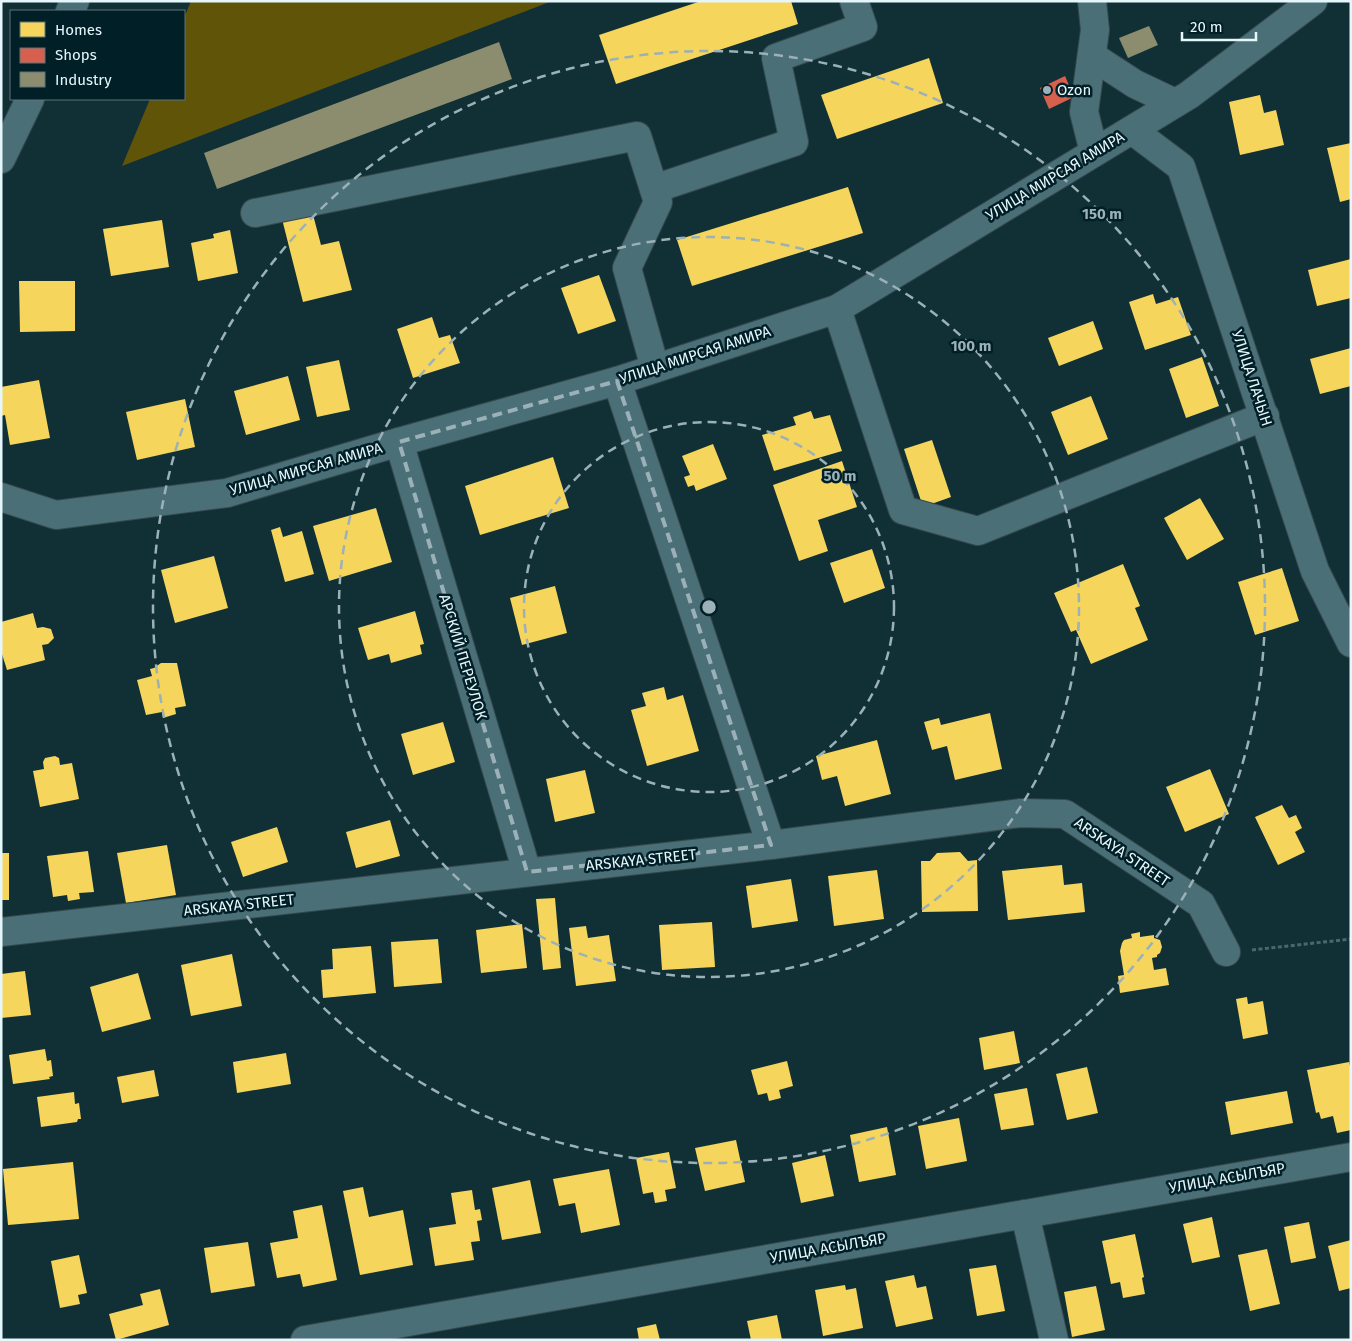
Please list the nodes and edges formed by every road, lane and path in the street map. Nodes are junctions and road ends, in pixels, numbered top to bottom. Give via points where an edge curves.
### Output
1 (854, 1) edge
2 (1092, 1) edge
3 (1313, 1) edge
4 (1092, 56) junction
5 (30, 100) edge
6 (1175, 103) junction
7 (1132, 130) junction
8 (1094, 152) junction
9 (1, 159) edge
10 (654, 189) junction
11 (255, 213) dead end
12 (837, 309) junction
13 (655, 368) junction
14 (617, 381) junction
15 (1265, 416) junction
16 (399, 442) junction
17 (1, 497) edge
18 (1351, 643) edge
19 (771, 845) junction
20 (527, 872) junction
21 (1, 932) edge
22 (1351, 939) edge
23 (1226, 952) joint
24 (1351, 1156) edge
25 (1024, 1214) junction
26 (305, 1340) edge
27 (1054, 1340) edge

1 - 10 street via 863,27 776,58 794,142
2 - 4 street via 1096,30
3 - 6 street, УЛИЦА МИРСАЯ АМИРА
4 - 6 street via 1135,84
4 - 8 street via 1084,112
5 - 9 street
6 - 7 street, УЛИЦА МИРСАЯ АМИРА
7 - 8 street, УЛИЦА МИРСАЯ АМИРА
7 - 15 street, УЛИЦА ЛАЧЫН via 1181,167
8 - 12 street, УЛИЦА МИРСАЯ АМИРА
10 - 11 street via 636,136
10 - 13 street via 658,202 627,268
12 - 13 street, УЛИЦА МИРСАЯ АМИРА
12 - 15 street via 903,510 978,531
13 - 14 street, УЛИЦА МИРСАЯ АМИРА
14 - 16 street, УЛИЦА МИРСАЯ АМИРА
14 - 19 street
15 - 18 street, УЛИЦА ЛАЧЫН via 1315,571
16 - 17 street, УЛИЦА МИРСАЯ АМИРА via 227,493 56,514
16 - 20 street, АРСКИЙ ПЕРЕУЛОК
19 - 20 street, ARSKAYA STREET
19 - 23 street, ARSKAYA STREET via 1020,813 1065,814 1201,904
20 - 21 street, ARSKAYA STREET
22 - 23 path
24 - 25 street, УЛИЦА АСЫЛЪЯР
25 - 26 street, УЛИЦА АСЫЛЪЯР
25 - 27 street

